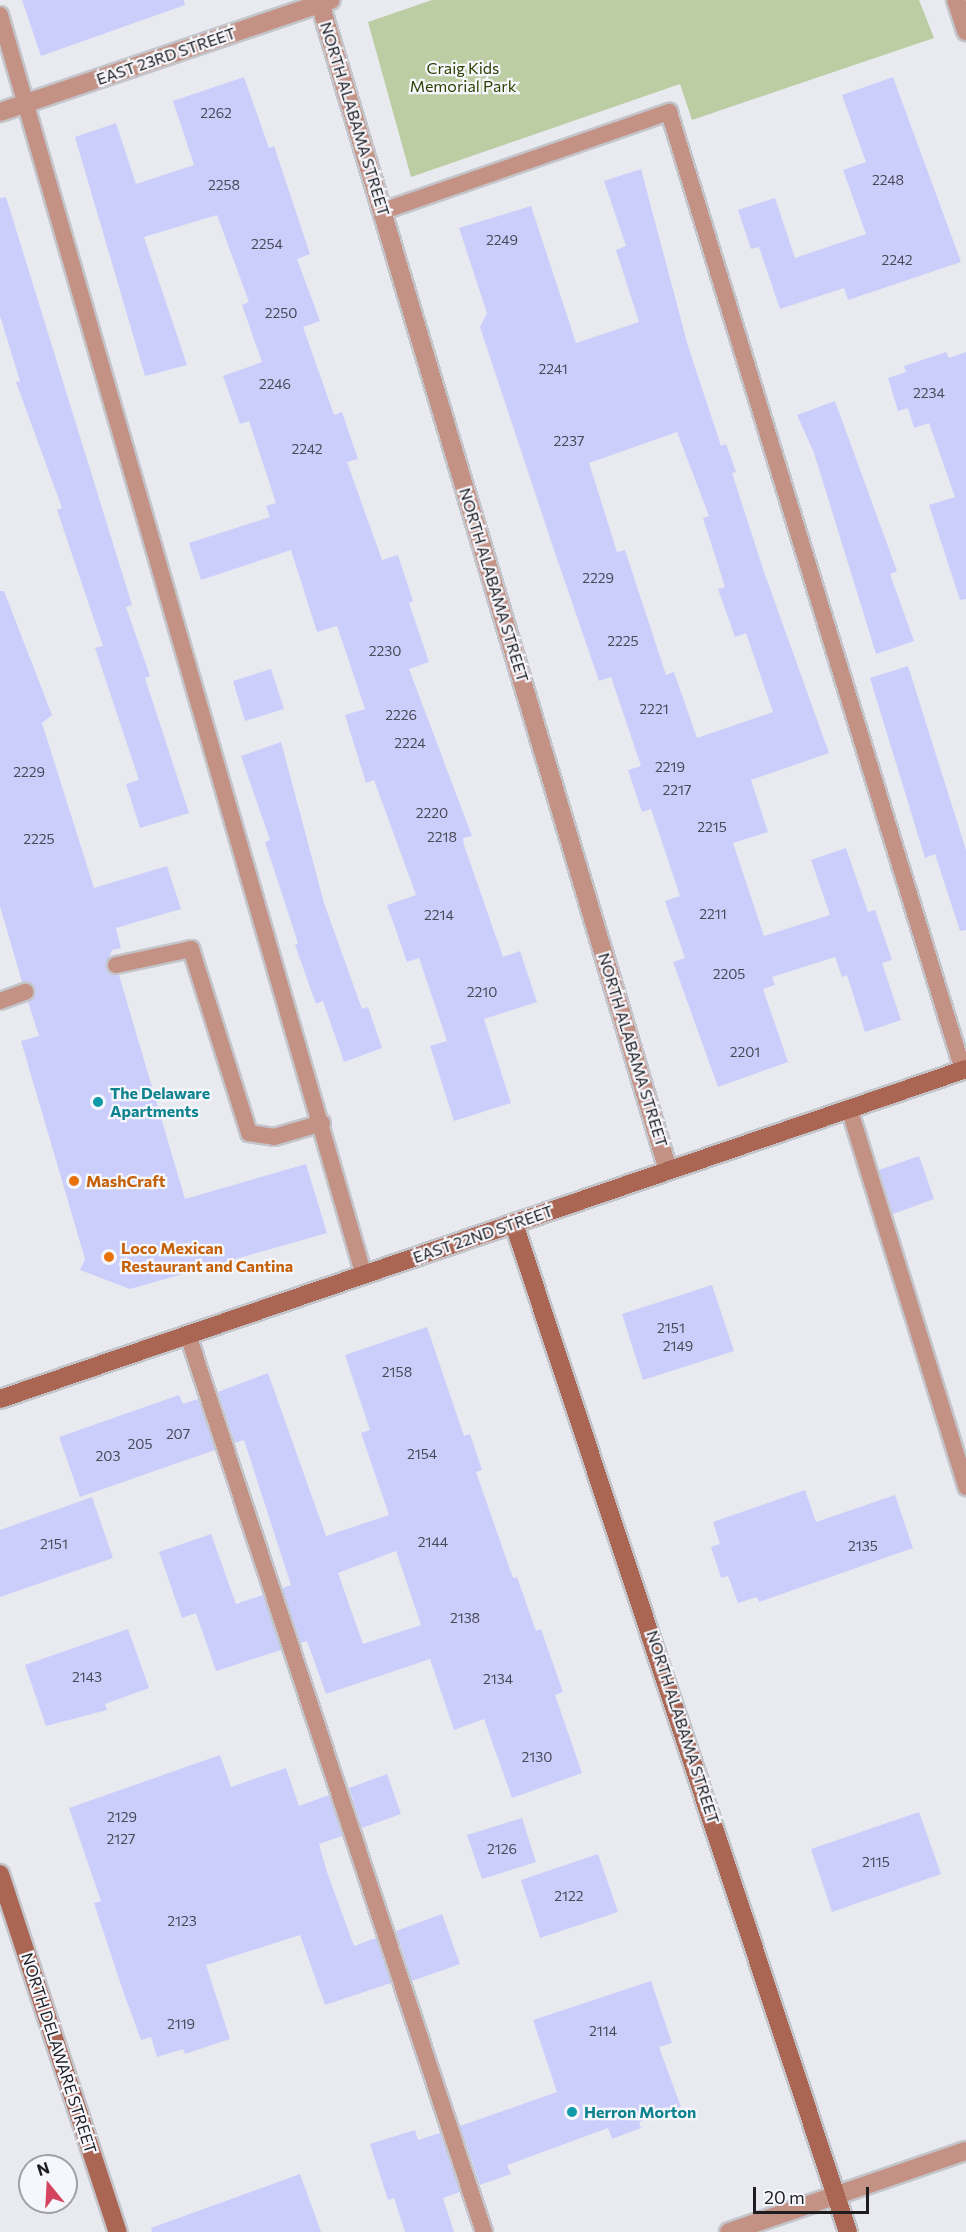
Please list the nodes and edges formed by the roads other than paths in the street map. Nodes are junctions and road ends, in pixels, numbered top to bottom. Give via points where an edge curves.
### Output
1 (956, 0) edge
2 (324, 1) edge
3 (0, 15) edge
4 (966, 32) edge
5 (26, 104) junction
6 (0, 112) edge
7 (383, 211) junction
8 (116, 965) dead end
9 (25, 992) dead end
10 (0, 1001) edge
11 (964, 1070) edge
12 (849, 1108) junction
13 (322, 1123) junction
14 (668, 1170) junction
15 (514, 1224) junction
16 (364, 1276) junction
17 (188, 1335) junction
18 (0, 1399) edge
19 (966, 1487) edge
20 (0, 1874) edge
21 (966, 2151) edge
22 (836, 2196) junction
23 (118, 2232) edge
24 (484, 2232) edge
25 (729, 2232) edge
26 (848, 2232) edge

1 - 4 street
2 - 5 street, EAST 23RD STREET
2 - 7 street, NORTH ALABAMA STREET
3 - 5 lane
5 - 6 street, EAST 23RD STREET
5 - 13 lane
7 - 11 lane via 669,112
7 - 14 street, NORTH ALABAMA STREET
8 - 13 lane via 190,950 249,1133 274,1137
9 - 10 lane
11 - 12 main road, EAST 22ND STREET
12 - 14 main road, EAST 22ND STREET
12 - 19 lane
13 - 16 lane
14 - 15 main road, EAST 22ND STREET
15 - 16 main road, EAST 22ND STREET
15 - 22 main road, NORTH ALABAMA STREET
16 - 17 main road, EAST 22ND STREET
17 - 18 main road, EAST 22ND STREET
17 - 24 lane
20 - 23 main road, NORTH DELAWARE STREET
21 - 22 street
22 - 25 street
22 - 26 main road, NORTH ALABAMA STREET

